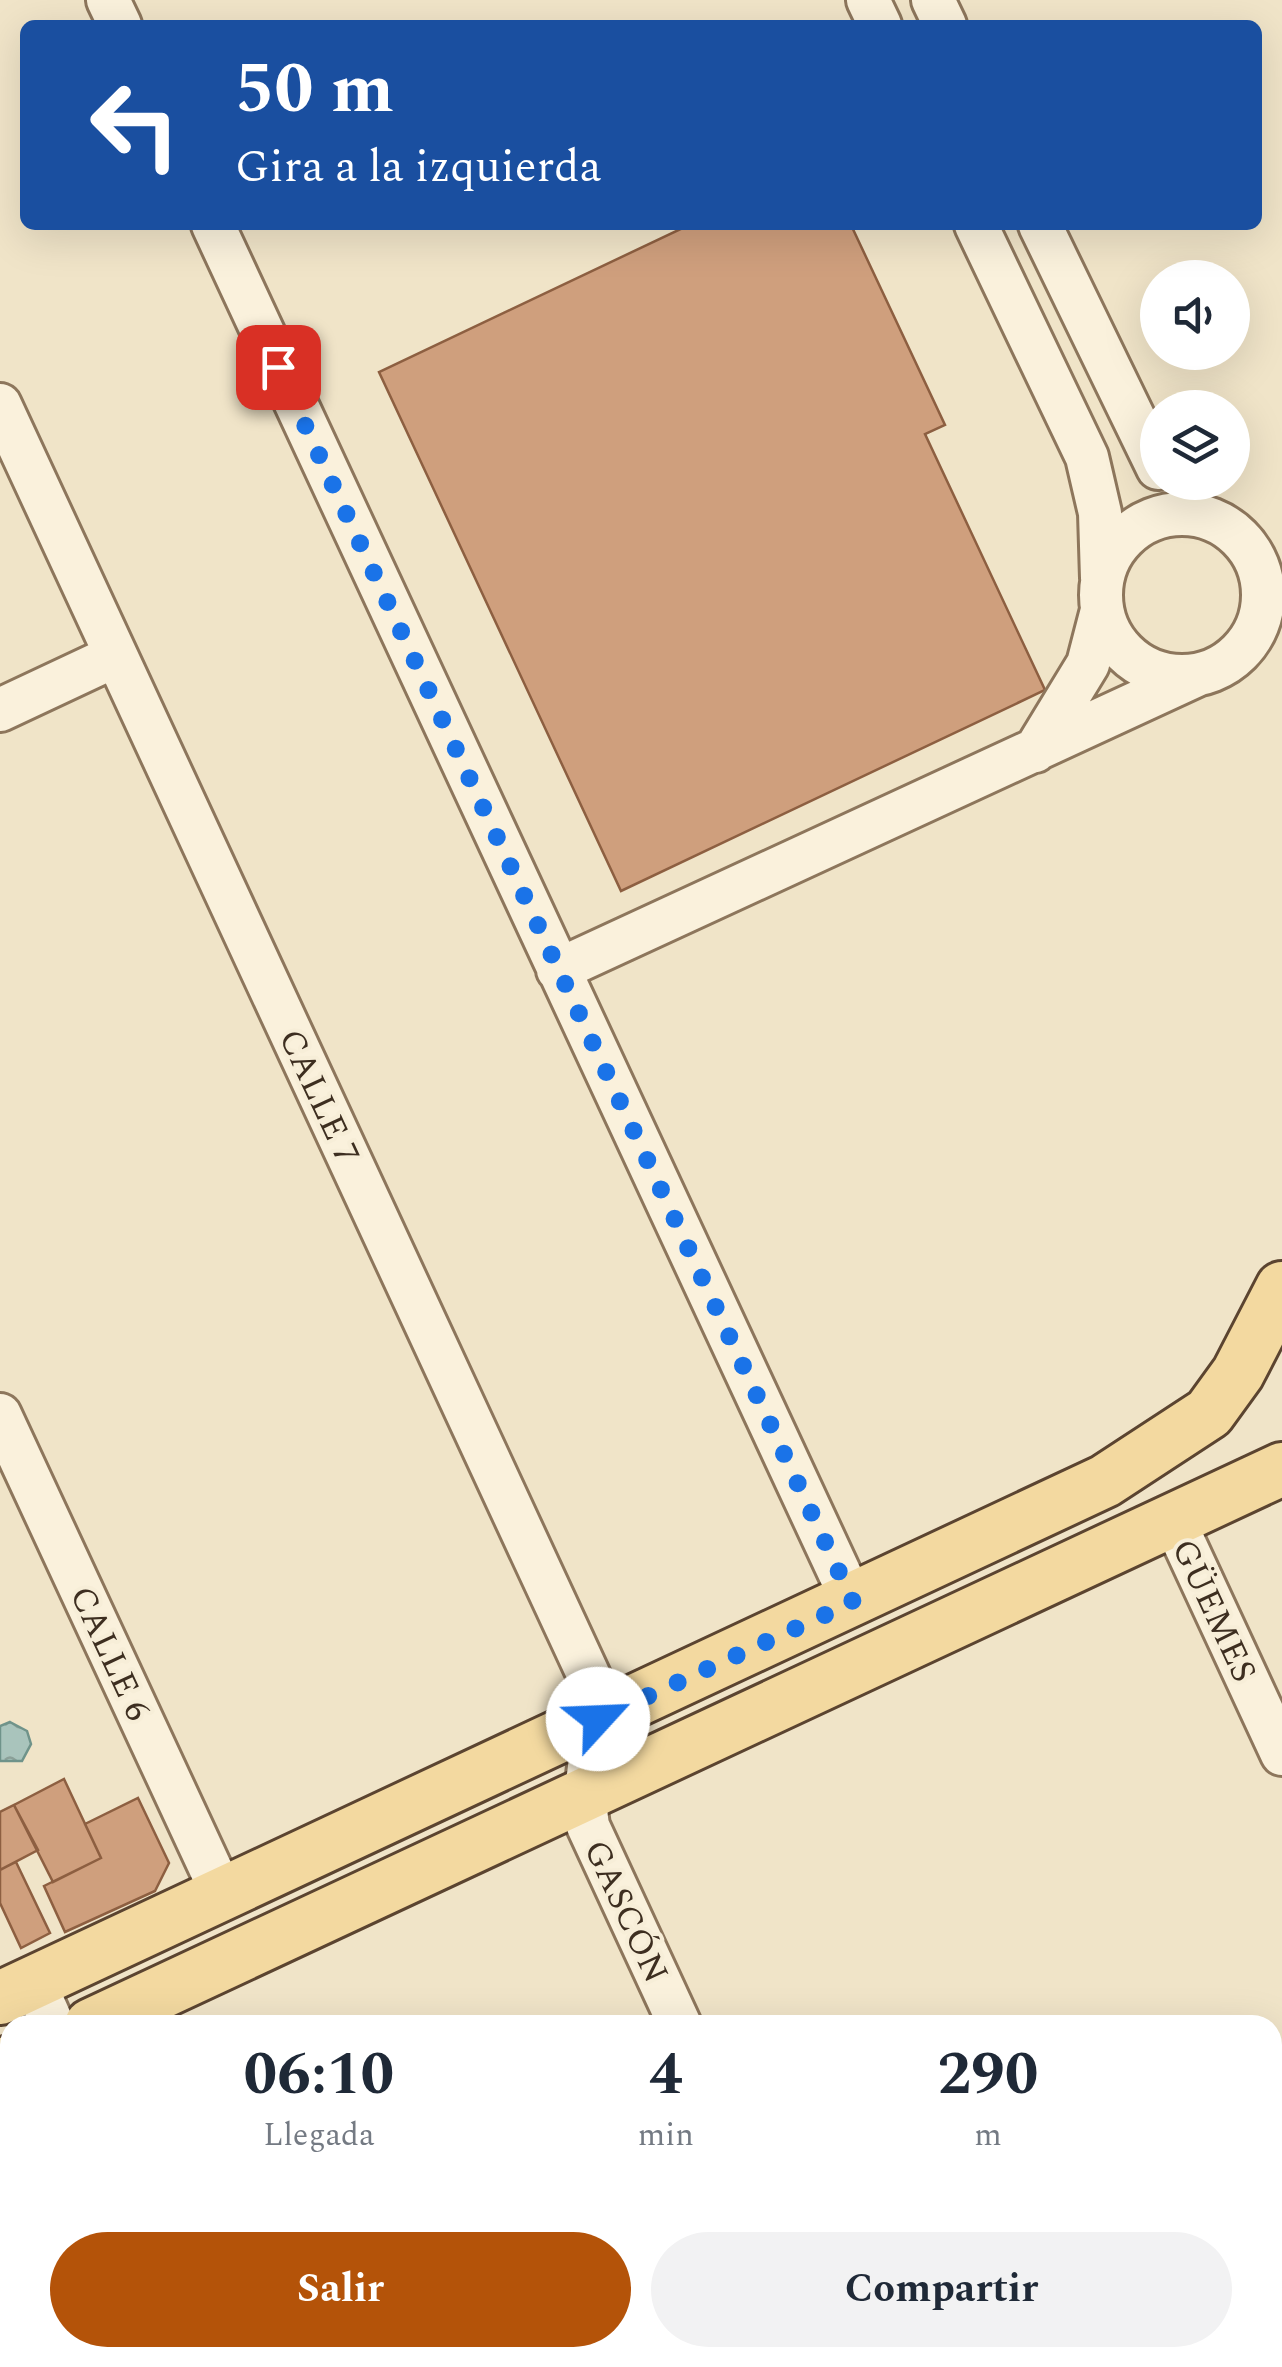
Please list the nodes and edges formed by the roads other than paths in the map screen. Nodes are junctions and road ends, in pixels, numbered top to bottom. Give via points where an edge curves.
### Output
1 (215, 230) edge
2 (978, 230) edge
3 (1042, 230) edge
4 (0, 405) edge
5 (1140, 431) edge
6 (1188, 500) edge
7 (1211, 520) junction
8 (1282, 560) edge
9 (1102, 597) junction
10 (1282, 638) edge
11 (115, 656) junction
12 (1210, 670) junction
13 (0, 710) edge
14 (1035, 752) junction
15 (558, 970) junction
16 (1282, 1288) edge
17 (0, 1415) edge
18 (1282, 1469) edge
19 (1174, 1520) junction
20 (853, 1602) junction
21 (598, 1719) junction
22 (1282, 1754) edge
23 (583, 1795) junction
24 (221, 1891) junction
25 (29, 2002) edge
26 (112, 2015) edge
27 (675, 2015) edge

1 - 15 street
2 - 9 street via 1087,457 1100,513
3 - 5 street
4 - 11 street, CALLE 7
6 - 7 street
7 - 8 street
7 - 9 street via 1170,514 1143,523 1108,560
7 - 12 street via 1245,543 1259,568 1263,596 1244,648
9 - 12 street via 1110,634 1126,654 1160,672
9 - 14 street via 1088,664
10 - 12 street
11 - 13 street
11 - 21 street, CALLE 7 via 595,1689
12 - 14 street
14 - 15 street
15 - 20 street
16 - 20 main road via 1209,1414 1105,1482
17 - 24 street, CALLE 6
18 - 19 main road
19 - 22 street, GÜEMES
19 - 23 main road
20 - 21 main road
21 - 23 street, CALLE 7
21 - 24 main road
23 - 26 main road
23 - 27 street, GASCÓN via 588,1826
24 - 25 main road

